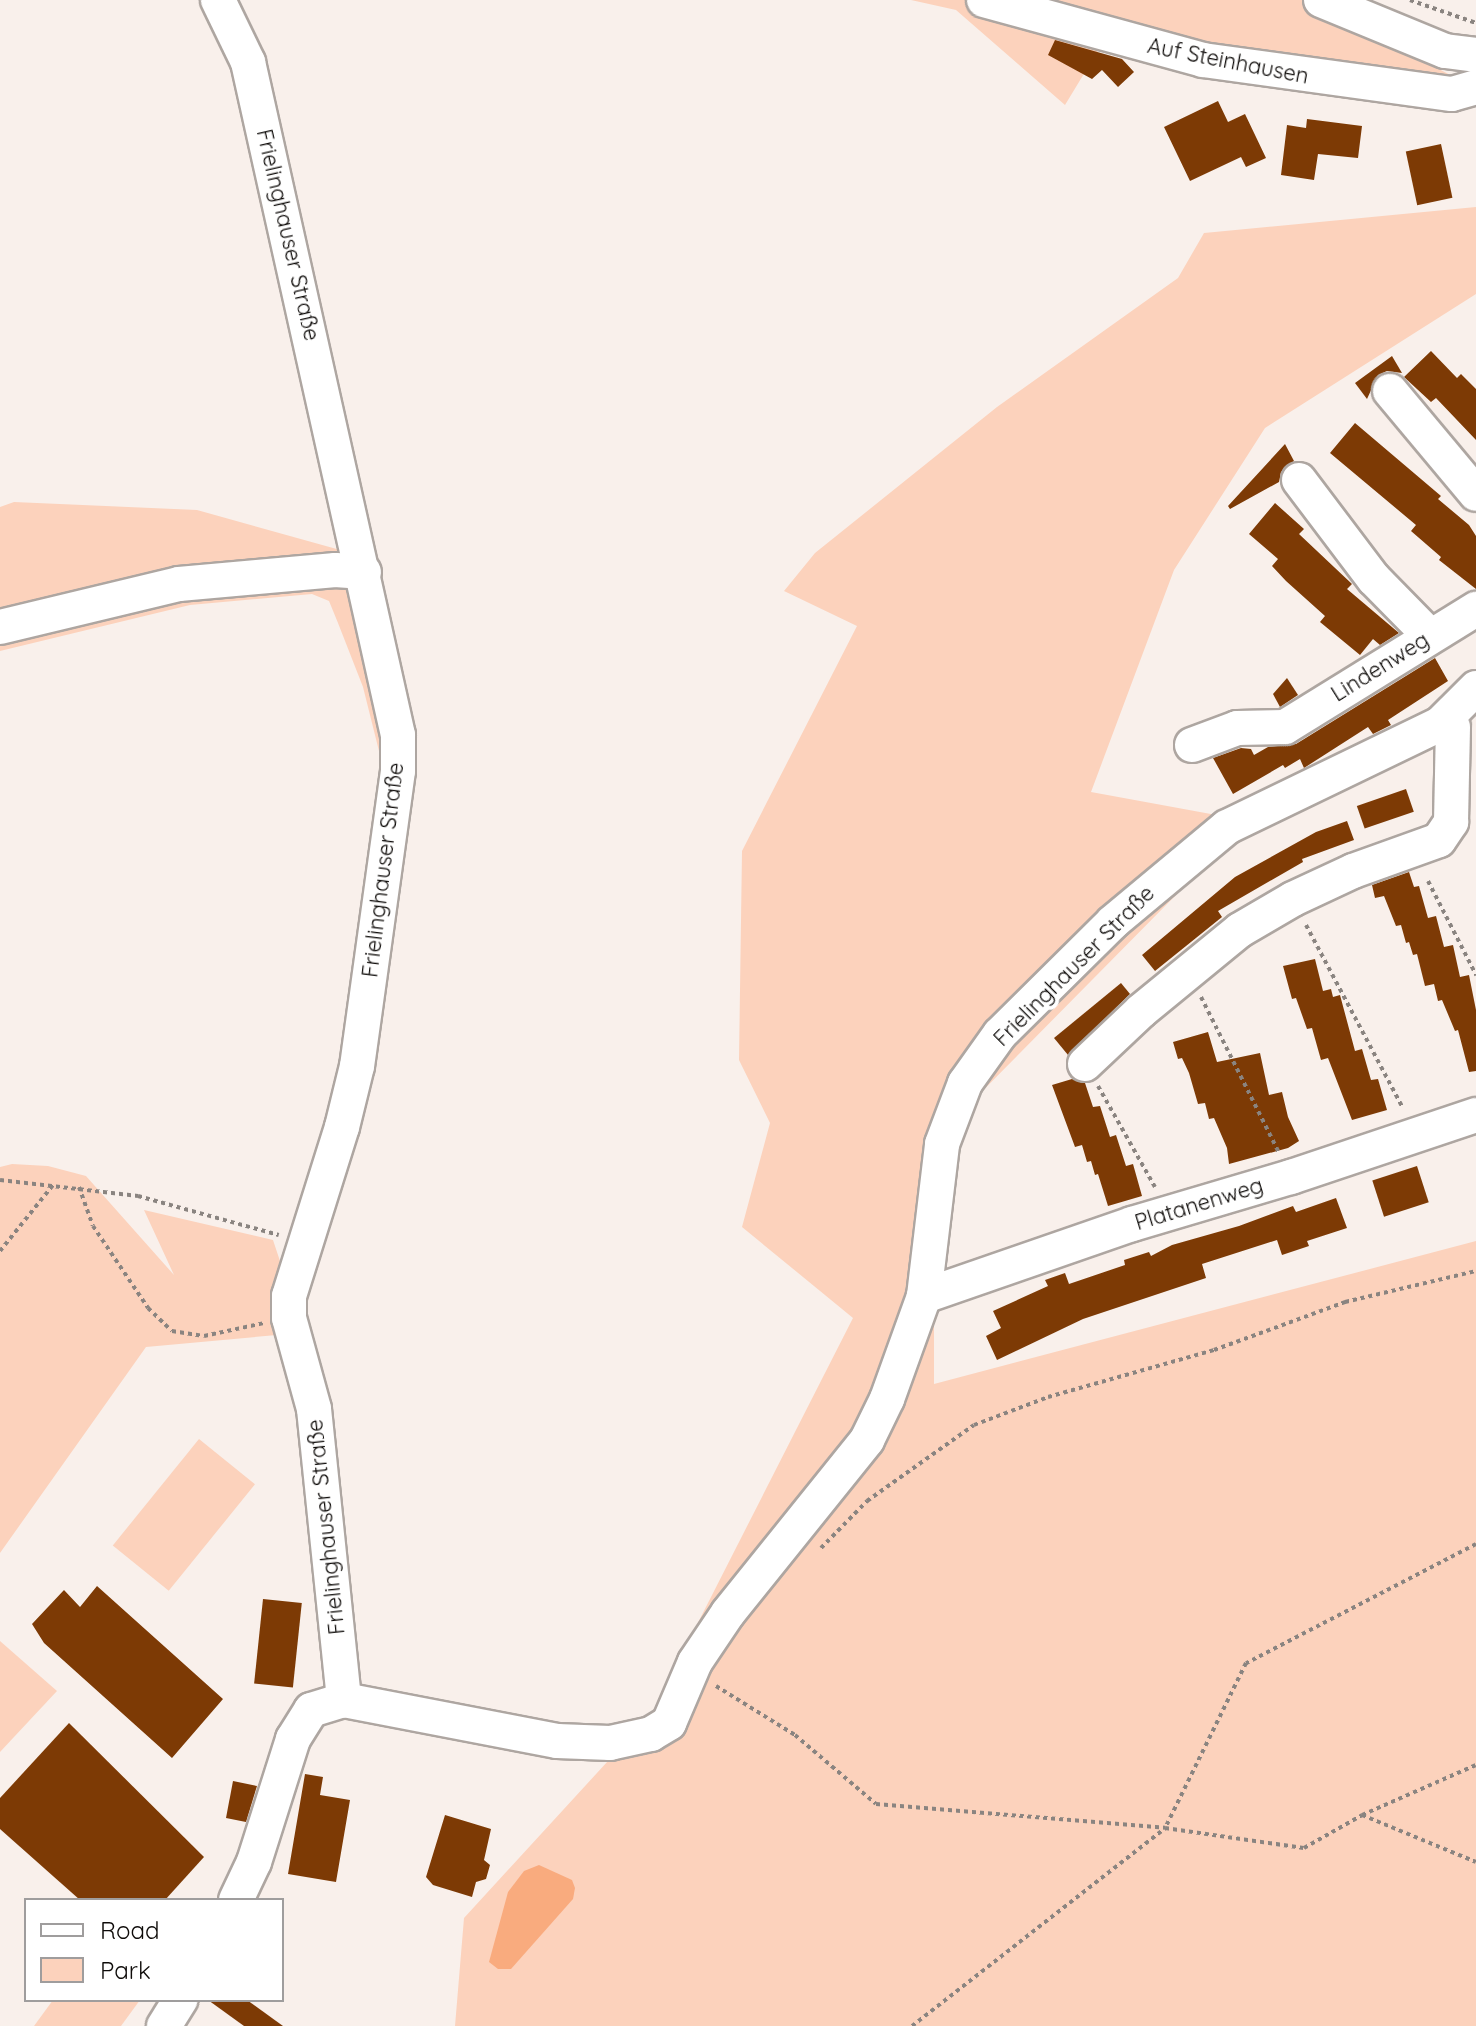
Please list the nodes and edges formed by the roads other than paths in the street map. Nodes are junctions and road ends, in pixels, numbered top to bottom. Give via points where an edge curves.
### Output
1 (218, 0) edge
2 (984, 0) edge
3 (1321, 0) edge
4 (1476, 55) edge
5 (1476, 87) edge
6 (1390, 391) dead end
7 (1299, 480) dead end
8 (1476, 494) edge
9 (364, 572) junction
10 (1476, 609) edge
11 (0, 627) edge
12 (1429, 635) junction
13 (1476, 688) edge
14 (1456, 727) edge
15 (1192, 745) dead end
16 (1085, 1064) road end
17 (1476, 1115) edge
18 (924, 1296) junction
19 (344, 1700) junction
20 (237, 1898) edge
21 (179, 2002) edge
22 (164, 2026) edge

1 - 9 street, Frielinghauser Straße via 248,62
2 - 5 street, Auf Steinhausen via 1203,60 1452,94
3 - 4 street via 1445,51
6 - 8 street
7 - 12 street via 1374,579
9 - 11 street via 179,584
9 - 19 street, Frielinghauser Straße via 398,735 398,771 357,1066 289,1296 289,1318 314,1409
10 - 12 street, Lindenweg
12 - 15 street, Lindenweg via 1285,727 1237,728
13 - 14 street, Frielinghauser Straße
14 - 16 street via 1451,822 1439,840 1353,871 1240,930
14 - 18 street, Frielinghauser Straße via 1227,827 1113,922 1000,1034 965,1083 942,1144
17 - 18 street, Platanenweg
18 - 19 street, Frielinghauser Straße via 867,1440 728,1613 695,1662 669,1723 651,1734 610,1743 557,1741
19 - 20 street via 311,1710 293,1739 254,1862
21 - 22 street

